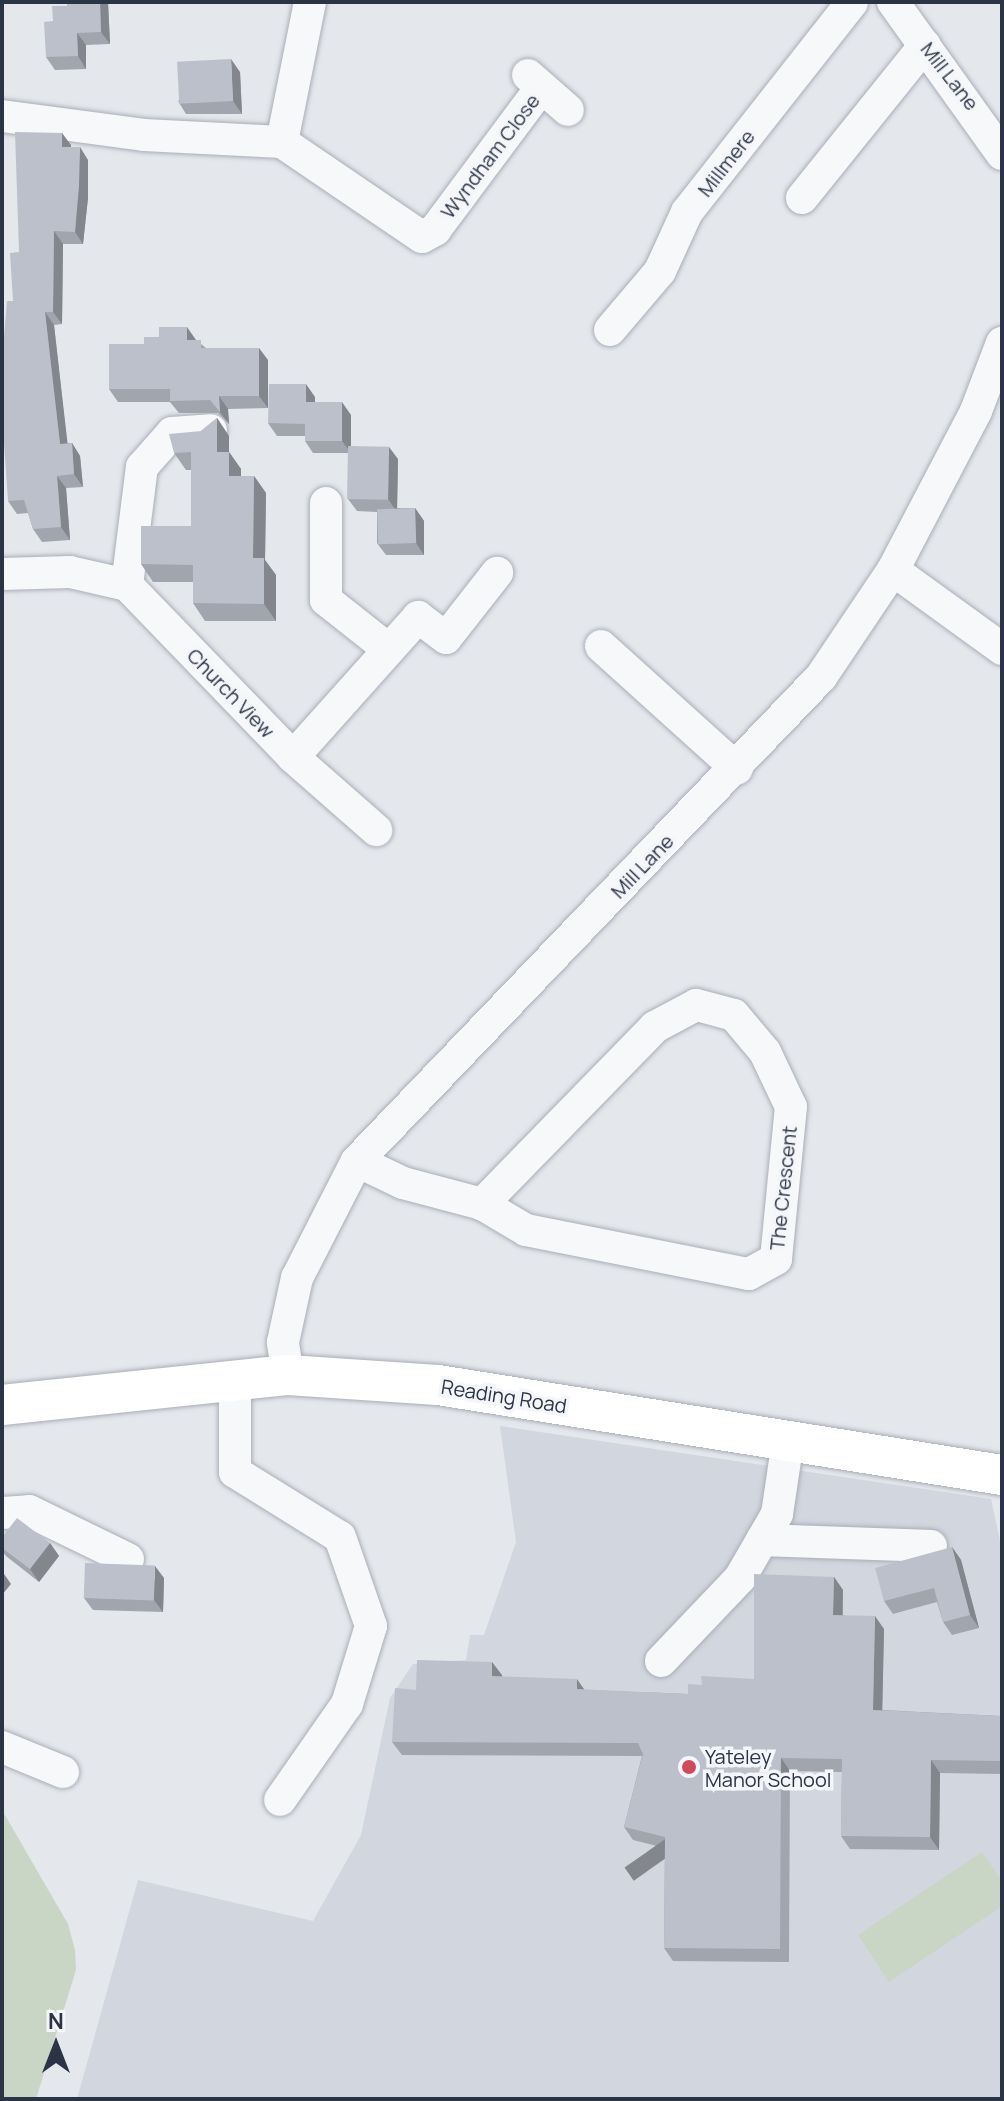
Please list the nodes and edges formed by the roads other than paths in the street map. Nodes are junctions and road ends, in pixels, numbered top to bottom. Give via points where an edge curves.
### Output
1 (310, 2) edge
2 (852, 2) edge
3 (893, 2) edge
4 (925, 45) junction
5 (568, 110) dead end
6 (2, 116) edge
7 (282, 142) junction
8 (1002, 154) edge
9 (802, 198) dead end
10 (610, 330) dead end
11 (1002, 343) edge
12 (211, 430) edge
13 (326, 503) dead end
14 (893, 570) junction
15 (497, 573) dead end
16 (2, 574) edge
17 (127, 585) junction
18 (601, 646) dead end
19 (388, 649) junction
20 (1002, 649) edge
21 (293, 757) junction
22 (737, 769) junction
23 (376, 830) dead end
24 (357, 1161) junction
25 (482, 1204) junction
26 (288, 1375) junction
27 (235, 1378) junction
28 (2, 1405) edge
29 (788, 1440) junction
30 (1002, 1475) edge
31 (2, 1513) edge
32 (762, 1540) junction
33 (931, 1546) dead end
34 (128, 1559) dead end
35 (661, 1661) dead end
36 (2, 1747) edge
37 (63, 1772) dead end
38 (280, 1800) dead end

1 - 7 street
2 - 10 street, Millmere via 687,212 660,271
3 - 4 street, Mill Lane
4 - 8 street, Mill Lane
4 - 9 street
5 - 7 street, Wyndham Close via 534,82 435,230 422,237
6 - 7 street via 144,135
11 - 14 street, Mill Lane via 976,411
12 - 17 street via 172,433 155,446 142,467
13 - 19 street via 326,600
14 - 20 street
14 - 22 street, Mill Lane via 821,677
15 - 19 street via 446,638 418,617
16 - 17 street via 70,572
17 - 21 street, Church View
18 - 22 street
19 - 21 street
21 - 23 street, Church View
22 - 24 street, Mill Lane
24 - 25 street, The Crescent via 403,1183
24 - 26 street, Mill Lane via 297,1278 283,1342
25 - 25 street, The Crescent via 526,1230 749,1274 776,1259 791,1107 765,1052 734,1015 696,1005 655,1027
26 - 27 main road, Reading Road
26 - 29 main road, Reading Road via 438,1385
27 - 28 main road, Reading Road
27 - 38 street via 235,1472 340,1537 371,1626 347,1704
29 - 30 main road, Reading Road
29 - 32 street via 777,1514
31 - 34 street via 29,1511
32 - 33 street
32 - 35 street via 740,1578
36 - 37 street

